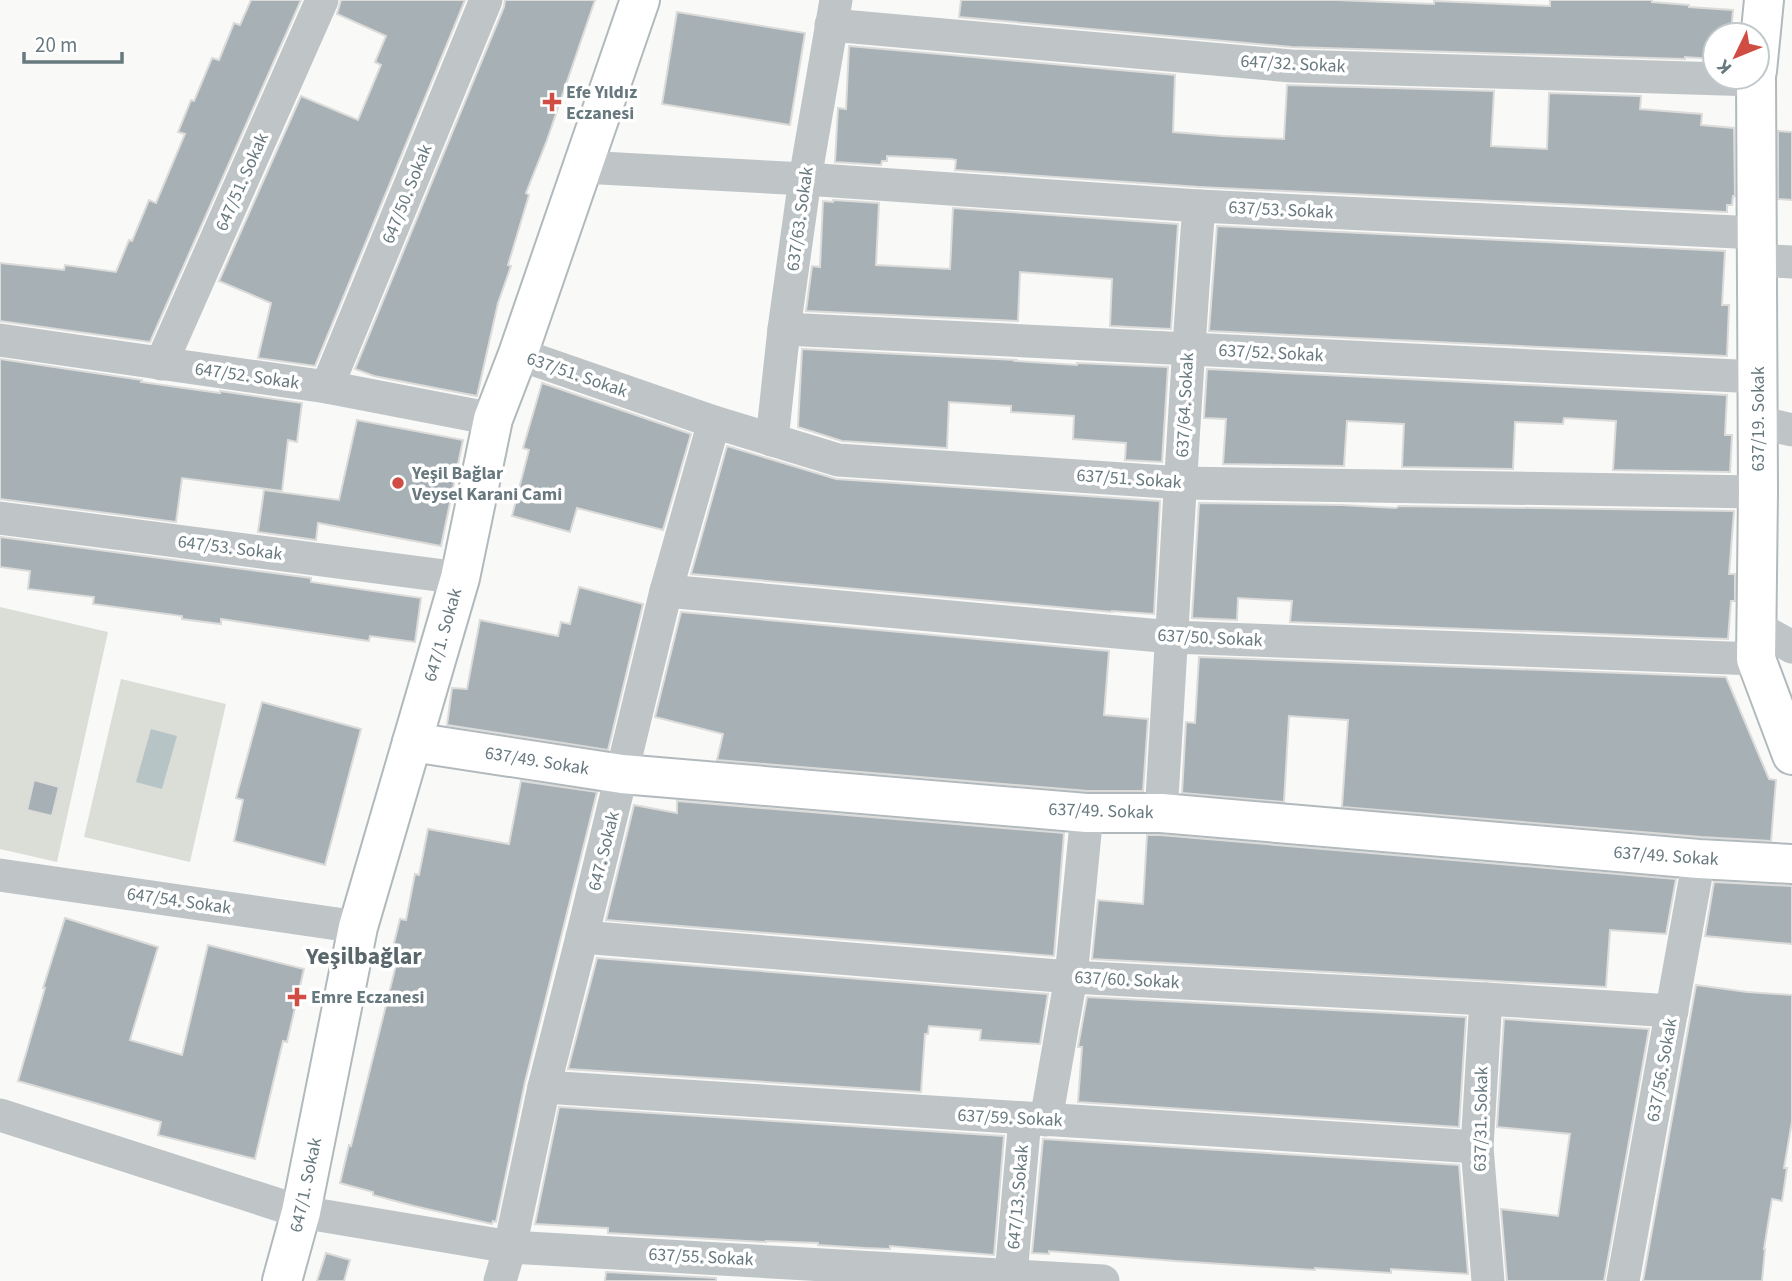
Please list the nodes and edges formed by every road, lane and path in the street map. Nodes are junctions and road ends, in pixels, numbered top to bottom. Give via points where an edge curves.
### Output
1 (322, 0) edge
2 (486, 0) edge
3 (640, 0) edge
4 (1764, 0) edge
5 (834, 13) edge
6 (1762, 21) edge
7 (1701, 75) edge
8 (1758, 91) edge
9 (582, 167) junction
10 (805, 180) junction
11 (1199, 206) junction
12 (1769, 252) edge
13 (784, 328) junction
14 (0, 340) edge
15 (1188, 349) junction
16 (518, 354) junction
17 (161, 364) junction
18 (1758, 377) junction
19 (327, 387) junction
20 (493, 419) junction
21 (714, 422) junction
22 (1775, 426) edge
23 (772, 440) junction
24 (1182, 483) junction
25 (1758, 492) junction
26 (0, 518) edge
27 (460, 578) junction
28 (666, 591) junction
29 (1172, 637) junction
30 (1756, 643) junction
31 (1792, 648) edge
32 (412, 742) junction
33 (1792, 755) edge
34 (622, 774) junction
35 (1087, 813) junction
36 (1161, 813) junction
37 (1699, 859) junction
38 (1792, 864) edge
39 (0, 875) edge
40 (358, 927) junction
41 (582, 937) junction
42 (1071, 977) junction
43 (1486, 999) junction
44 (1672, 1011) junction
45 (544, 1087) junction
46 (0, 1115) edge
47 (1036, 1119) junction
48 (1477, 1147) junction
49 (301, 1212) junction
50 (510, 1247) junction
51 (1011, 1275) junction
52 (282, 1281) edge
53 (500, 1281) edge
54 (1091, 1281) edge
55 (1103, 1281) edge
56 (1488, 1281) edge
57 (1623, 1281) edge

1 - 17 street, 647/51. Sokak
2 - 19 street, 647/50. Sokak
3 - 9 street, 647/1. Sokak
4 - 6 street, 637/19. Sokak
5 - 7 street, 647/32. Sokak via 1290,66
5 - 10 street, 637/63. Sokak
8 - 12 street, 637/19. Sokak
9 - 10 street, 637/53. Sokak
9 - 16 street, 647/1. Sokak
10 - 11 street, 637/53. Sokak
10 - 13 street, 637/63. Sokak
11 - 12 street, 637/53. Sokak
11 - 15 street, 637/64. Sokak
12 - 18 street, 637/19. Sokak
13 - 15 street, 637/52. Sokak
13 - 23 street, 637/63. Sokak
14 - 17 street, 647/52. Sokak
15 - 18 street, 637/52. Sokak
15 - 24 street, 637/64. Sokak
16 - 20 street, 647/1. Sokak
16 - 21 street, 637/51. Sokak
17 - 19 street, 647/52. Sokak
18 - 22 street, 637/19. Sokak
19 - 20 street, 647/52. Sokak
20 - 27 street, 647/1. Sokak
21 - 23 street, 637/51. Sokak
21 - 28 street, 647. Sokak
22 - 25 street, 637/19. Sokak
23 - 24 street, 637/51. Sokak via 838,460
24 - 25 street, 637/51. Sokak
24 - 29 street, 637/64. Sokak
25 - 30 street, 637/19. Sokak
26 - 27 street, 647/53. Sokak
27 - 32 street, 647/1. Sokak
28 - 29 street, 637/50. Sokak
28 - 34 street, 647. Sokak
29 - 30 street, 637/50. Sokak
29 - 36 street, 637/64. Sokak
30 - 31 street
30 - 33 street, 637/19. Sokak
32 - 34 street, 637/49. Sokak
32 - 40 street, 647/1. Sokak
34 - 35 street, 637/49. Sokak
34 - 41 street, 647. Sokak
35 - 36 street, 637/49. Sokak
35 - 42 street, 647/13. Sokak
36 - 37 street, 637/49. Sokak
37 - 38 street, 637/49. Sokak
37 - 44 street, 637/56. Sokak
39 - 40 street, 647/54. Sokak
40 - 49 street, 647/1. Sokak
41 - 42 street, 637/60. Sokak
41 - 45 street, 647. Sokak
42 - 43 street, 637/60. Sokak
42 - 47 street, 647/13. Sokak
43 - 44 street, 637/60. Sokak
43 - 48 street, 637/31. Sokak
44 - 57 street, 637/56. Sokak
45 - 47 street, 637/59. Sokak
45 - 50 street, 647. Sokak
46 - 49 street, 637/55. Sokak
47 - 48 street, 637/59. Sokak
47 - 51 street, 647/13. Sokak
48 - 56 street, 637/31. Sokak
49 - 50 street, 637/55. Sokak
49 - 52 street, 647/1. Sokak
50 - 51 street, 637/55. Sokak
50 - 53 street, 647. Sokak
51 - 54 street, 637/55. Sokak
54 - 55 street, 637/55. Sokak

